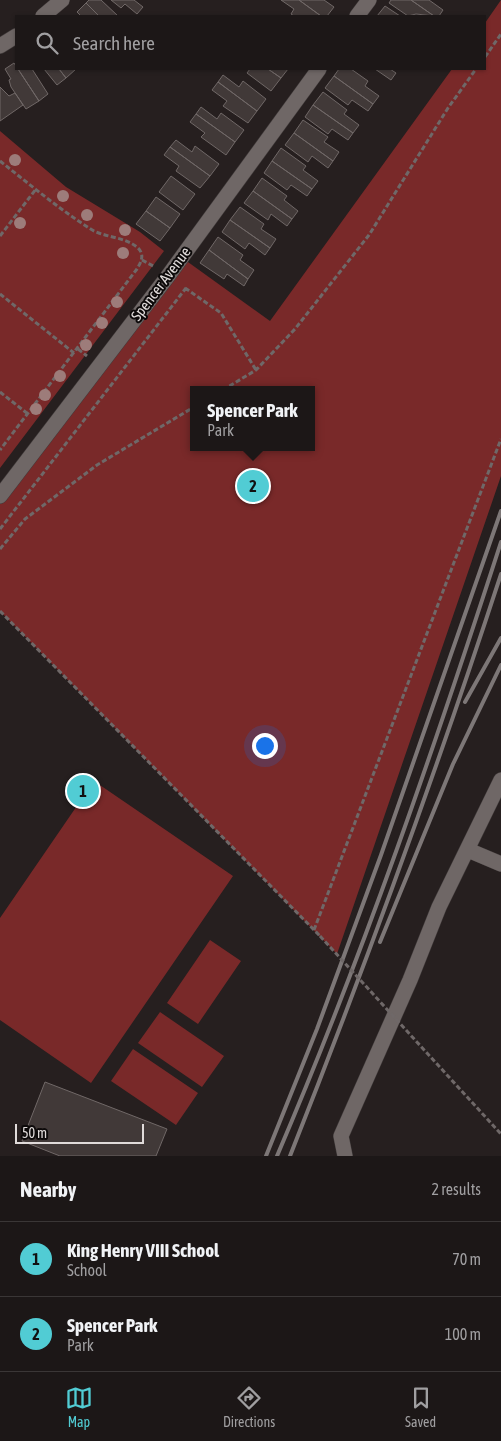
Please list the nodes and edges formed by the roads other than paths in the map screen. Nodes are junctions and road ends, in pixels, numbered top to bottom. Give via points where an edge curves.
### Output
1 (62, 0) edge
2 (368, 0) edge
3 (44, 15) edge
4 (358, 15) edge
5 (15, 37) edge
6 (0, 46) edge
7 (317, 70) edge
8 (0, 496) edge
9 (501, 780) edge
10 (468, 850) junction
11 (501, 864) edge
12 (345, 1156) edge

1 - 3 street
2 - 4 street
5 - 6 street
7 - 8 street, Spencer Avenue via 168,276
9 - 10 street
10 - 11 street
10 - 12 street via 439,907 341,1136

